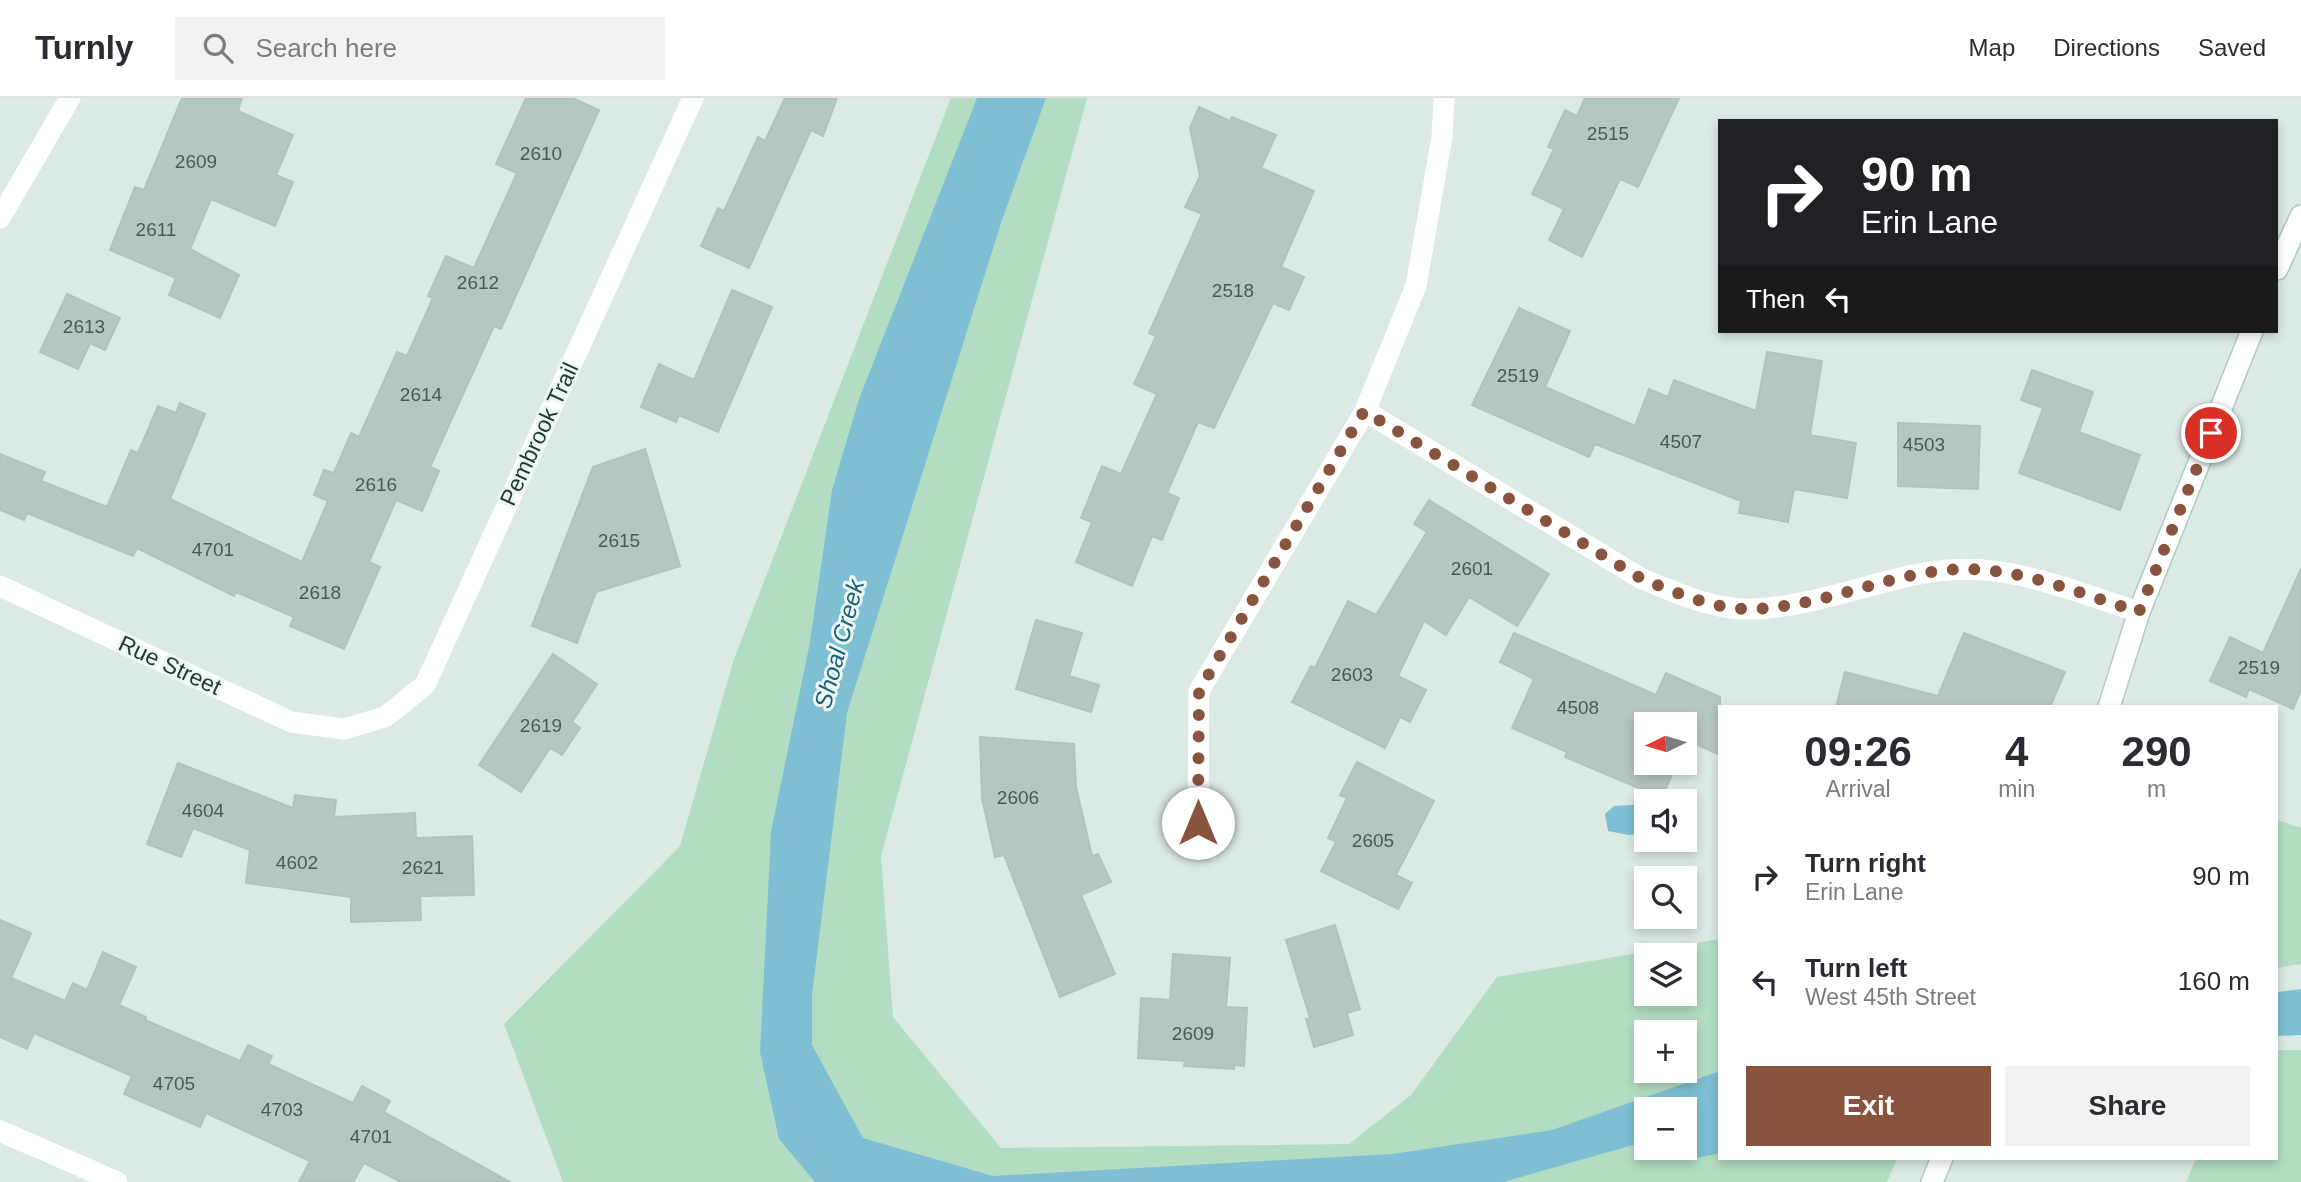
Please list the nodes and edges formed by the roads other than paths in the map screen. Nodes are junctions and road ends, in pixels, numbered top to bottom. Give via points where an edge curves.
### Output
1 (70, 98) edge
2 (693, 98) edge
3 (1444, 98) edge
4 (2301, 216) edge
5 (0, 218) edge
6 (2282, 243) edge
7 (2278, 264) edge
8 (2251, 333) edge
9 (1364, 411) junction
10 (0, 586) edge
11 (2139, 612) junction
12 (2110, 705) edge
13 (344, 729) joint
14 (1198, 823) dead end
15 (0, 1131) edge
16 (1941, 1160) edge
17 (117, 1182) edge
18 (1932, 1182) edge

1 - 5 street
2 - 13 street, Pembrook Trail via 425,685 385,717
3 - 9 street via 1442,137 1416,286
4 - 6 street
6 - 7 street
8 - 11 street
9 - 11 street via 1642,579 1692,599 1748,609 1831,598 1891,581 1961,570 2008,572
9 - 14 street via 1199,691
10 - 13 street, Rue Street via 291,722
11 - 12 street
15 - 17 street
16 - 18 street

